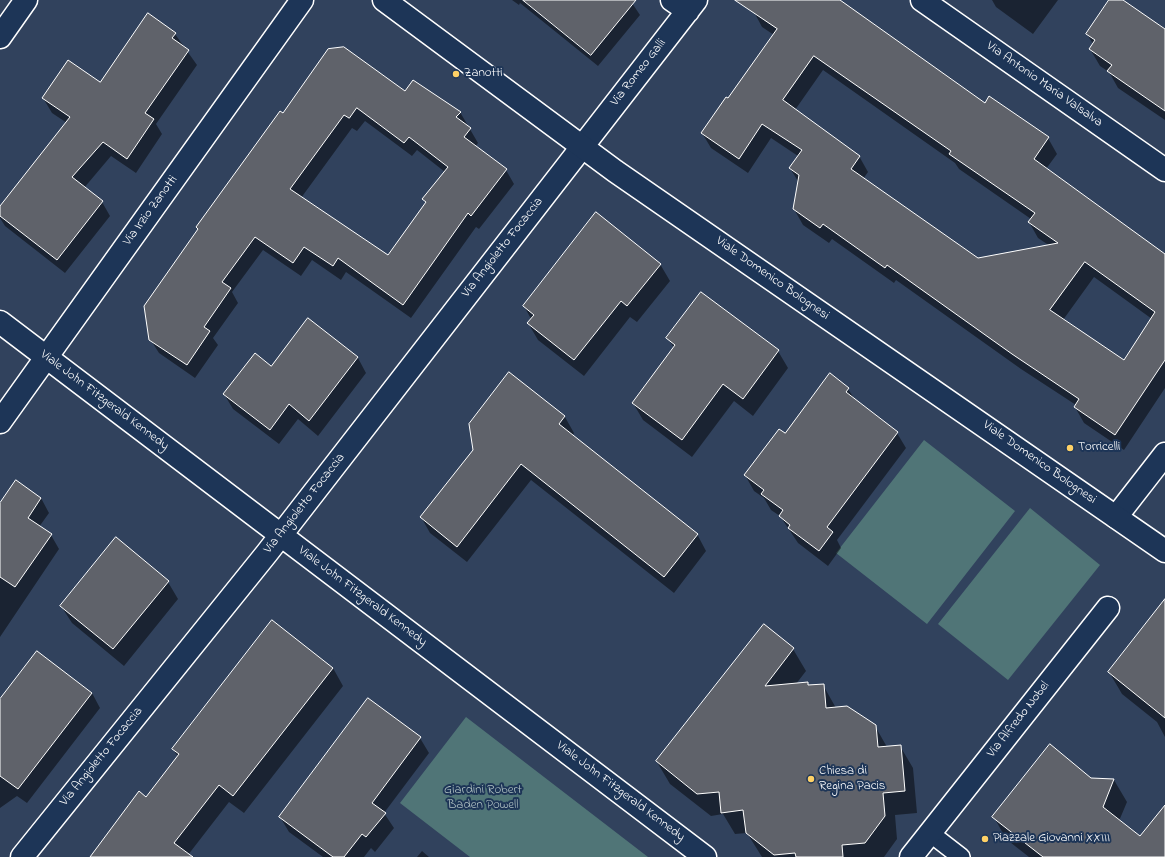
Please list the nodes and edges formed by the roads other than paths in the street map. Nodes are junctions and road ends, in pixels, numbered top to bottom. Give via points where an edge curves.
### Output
1 (26, 0) edge
2 (302, 0) edge
3 (384, 0) edge
4 (922, 0) edge
5 (685, 4) edge
6 (0, 37) edge
7 (582, 147) junction
8 (1165, 170) edge
9 (0, 322) edge
10 (47, 357) junction
11 (0, 422) edge
12 (1165, 454) edge
13 (1116, 517) junction
14 (281, 535) junction
15 (1165, 551) edge
16 (1108, 608) dead end
17 (930, 833) junction
18 (22, 857) edge
19 (705, 857) edge
20 (912, 857) edge
21 (961, 857) edge

1 - 6 street
2 - 10 street, Via Irzio Zanotti
3 - 7 street, Viale Domenico Bolognesi
4 - 8 street, Via Antonio Maria Valsalva
5 - 7 street, Via Romeo Galli
7 - 13 street, Viale Domenico Bolognesi
7 - 14 street, Via Angioletto Focaccia
9 - 10 street, Viale John Fitzgerald Kennedy
10 - 11 street, Via Irzio Zanotti
10 - 14 street, Viale John Fitzgerald Kennedy
12 - 13 street
13 - 15 street, Viale Domenico Bolognesi
14 - 18 street, Via Angioletto Focaccia
14 - 19 street, Viale John Fitzgerald Kennedy
16 - 17 street, Via Alfredo Nobel
17 - 20 street, Via Alfredo Nobel
17 - 21 lane

